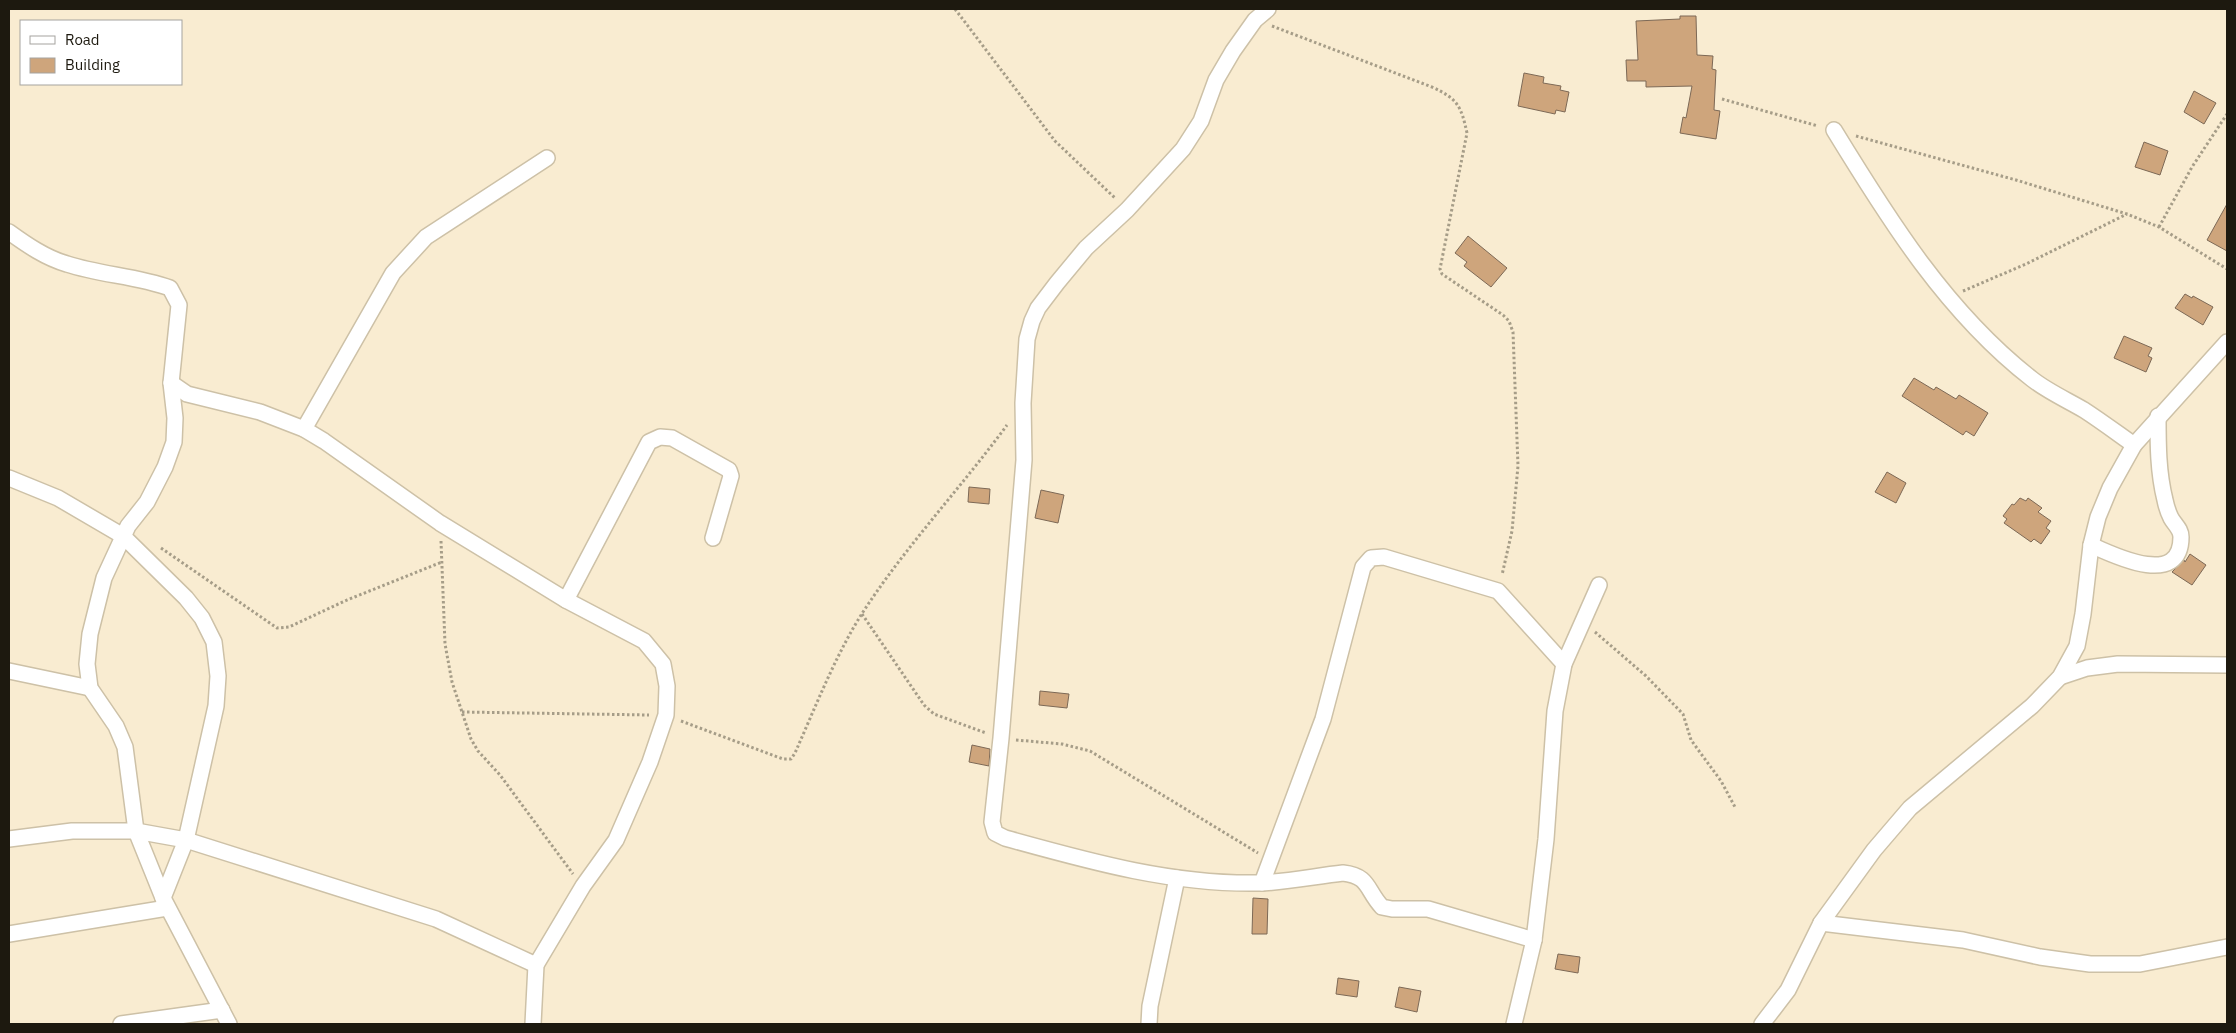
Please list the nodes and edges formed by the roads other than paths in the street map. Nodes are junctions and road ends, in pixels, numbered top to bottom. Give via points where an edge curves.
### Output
1 (1268, 9) edge
2 (1834, 130) road end
3 (547, 158) dead end
4 (9, 232) edge
5 (2227, 342) edge
6 (172, 383) junction
7 (2158, 416) junction
8 (304, 429) junction
9 (2134, 445) junction
10 (9, 478) edge
11 (123, 536) junction
12 (713, 538) dead end
13 (2091, 545) junction
14 (1599, 585) dead end
15 (566, 600) junction
16 (1564, 664) junction
17 (2227, 665) edge
18 (9, 671) edge
19 (2060, 677) junction
20 (90, 688) junction
21 (136, 831) junction
22 (9, 839) edge
23 (186, 840) junction
24 (1177, 878) junction
25 (1262, 883) junction
26 (165, 903) junction
27 (1821, 923) junction
28 (9, 934) edge
29 (1534, 940) junction
30 (2227, 947) edge
31 (536, 965) junction
32 (222, 1010) junction
33 (120, 1024) edge
34 (229, 1024) edge
35 (532, 1024) edge
36 (1149, 1024) edge
37 (1514, 1024) edge
38 (1762, 1024) edge

1 - 24 street via 1255,20 1233,51 1216,80 1201,121 1183,149 1056,283 1034,315 1027,340 1024,460 992,822 995,833 1110,867
2 - 9 street via 1888,218 1949,298 2032,380
3 - 8 street via 426,237 410,252 393,273
4 - 6 street via 44,255 67,264 170,288 178,305
5 - 7 street
6 - 8 street via 187,394 260,412
6 - 11 street via 174,442 147,502
7 - 9 street
7 - 13 street via 2163,493 2181,536 2176,556 2166,564 2154,566 2120,558
8 - 15 street via 440,523
9 - 13 street via 2110,488
10 - 11 street via 58,498
11 - 20 street via 104,578 90,634 87,664
11 - 23 street via 186,598 202,618 214,642 218,676 216,706
12 - 15 street via 731,476 729,470 672,438 660,437 649,442
13 - 19 street via 2077,646
14 - 16 street
15 - 31 street via 644,641 663,664 667,686 666,715 650,762 616,840 583,886
16 - 25 street via 1498,592 1384,557 1371,558 1363,567 1323,718
16 - 29 street via 1555,711 1546,839
17 - 19 street via 2118,664 2087,668
18 - 20 street
19 - 27 street via 2032,706 1910,808 1874,850
20 - 21 street via 116,726 125,747
21 - 22 street via 72,831
21 - 23 street
21 - 26 street
23 - 26 street
23 - 31 street via 436,919
24 - 25 street
24 - 36 street
25 - 29 street via 1354,874 1363,879 1382,907 1428,909
26 - 28 street
26 - 32 street
27 - 30 street via 1963,940 2090,964 2140,964
27 - 38 street via 1788,990
29 - 37 street
31 - 35 street
32 - 33 street
32 - 34 street

